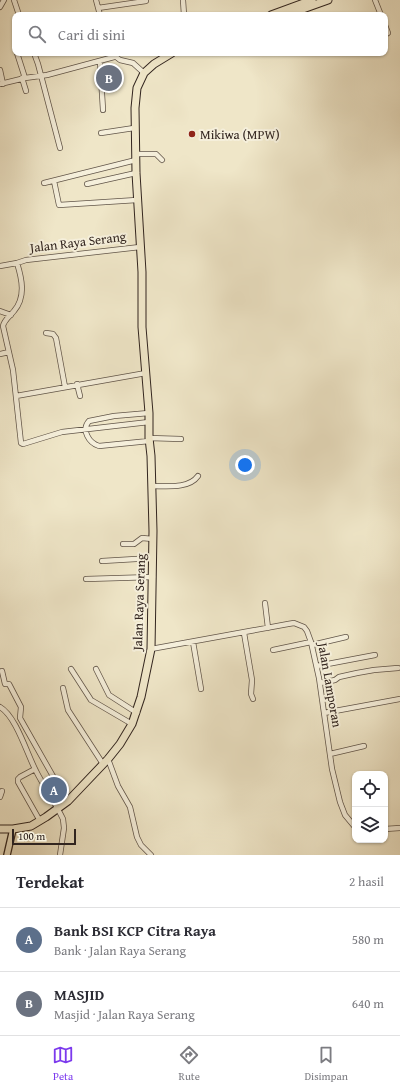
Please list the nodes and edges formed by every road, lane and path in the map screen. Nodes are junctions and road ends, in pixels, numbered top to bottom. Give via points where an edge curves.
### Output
1 (4, 0) edge
2 (14, 0) edge
3 (96, 0) edge
4 (183, 0) edge
5 (312, 0) edge
6 (328, 0) edge
7 (375, 0) edge
8 (146, 1) edge
9 (299, 4) edge
10 (0, 7) edge
11 (98, 8) junction
12 (18, 12) edge
13 (99, 12) edge
14 (184, 12) edge
15 (278, 12) edge
16 (290, 12) edge
17 (380, 12) edge
18 (18, 56) edge
19 (35, 56) edge
20 (111, 56) edge
21 (114, 56) edge
22 (167, 56) edge
23 (100, 61) junction
24 (0, 70) edge
25 (144, 72) junction
26 (40, 75) junction
27 (24, 78) junction
28 (2, 84) edge
29 (26, 91) dead end
30 (103, 110) dead end
31 (134, 128) junction
32 (101, 133) dead end
33 (60, 148) dead end
34 (136, 157) junction
35 (162, 160) dead end
36 (136, 173) junction
37 (54, 181) junction
38 (44, 183) dead end
39 (87, 184) dead end
40 (137, 200) junction
41 (140, 247) junction
42 (17, 263) junction
43 (0, 266) edge
44 (0, 312) edge
45 (11, 315) junction
46 (46, 333) dead end
47 (9, 352) junction
48 (0, 354) edge
49 (146, 372) junction
50 (78, 384) junction
51 (65, 387) junction
52 (16, 396) junction
53 (80, 396) dead end
54 (149, 413) junction
55 (149, 422) junction
56 (86, 430) junction
57 (149, 439) junction
58 (181, 439) dead end
59 (198, 476) dead end
60 (152, 486) junction
61 (153, 539) junction
62 (123, 544) dead end
63 (153, 558) junction
64 (102, 561) dead end
65 (153, 577) junction
66 (86, 579) dead end
67 (265, 603) dead end
68 (268, 628) junction
69 (244, 632) junction
70 (346, 637) dead end
71 (193, 642) junction
72 (312, 643) junction
73 (151, 649) junction
74 (273, 650) dead end
75 (375, 655) dead end
76 (317, 666) junction
77 (398, 668) dead end
78 (71, 669) dead end
79 (96, 669) dead end
80 (2, 671) dead end
81 (320, 683) junction
82 (63, 688) dead end
83 (202, 689) dead end
84 (253, 699) dead end
85 (400, 699) edge
86 (0, 707) edge
87 (137, 713) junction
88 (324, 713) junction
89 (132, 724) junction
90 (364, 746) dead end
91 (330, 754) junction
92 (105, 762) junction
93 (35, 769) junction
94 (2, 791) dead end
95 (0, 797) edge
96 (67, 801) junction
97 (58, 809) junction
98 (40, 821) junction
99 (352, 824) edge
100 (400, 828) edge
101 (0, 829) edge
102 (13, 829) junction
103 (388, 829) edge
104 (7, 855) edge
105 (60, 855) edge
106 (151, 855) edge

1 - 10 street
2 - 12 street
3 - 11 street
4 - 14 street
5 - 9 highway
6 - 9 highway
7 - 17 street
8 - 11 street
9 - 15 highway
9 - 16 highway
11 - 13 street
18 - 27 street
19 - 26 street
20 - 23 street
21 - 25 street via 133,63
22 - 25 highway
23 - 26 street
23 - 30 street
24 - 28 street
25 - 31 highway, Jalan Raya Serang via 138,88
26 - 27 street
26 - 33 street
27 - 28 street
27 - 29 street
31 - 32 street
31 - 34 highway, Jalan Raya Serang
34 - 35 street via 156,154
34 - 36 highway, Jalan Raya Serang
34 - 37 street
36 - 39 street
36 - 40 highway, Jalan Raya Serang
37 - 38 street
37 - 40 street via 59,205
40 - 41 highway, Jalan Raya Serang
41 - 42 street, Jalan Raya Serang
41 - 49 highway, Jalan Raya Serang
42 - 43 street
42 - 45 street, Jalan Raya Serang via 21,279 21,296 18,306
44 - 45 street
45 - 47 street, Jalan Raya Serang via 2,324
46 - 51 street via 54,334 56,338
47 - 48 street
47 - 52 street, Jalan Raya Serang
49 - 50 street
49 - 54 highway, Jalan Raya Serang
50 - 51 street
50 - 53 street
51 - 52 street
52 - 56 street, Jalan Raya Serang via 19,440 22,443 62,432
54 - 55 highway, Jalan Raya Serang
54 - 56 street via 89,421
55 - 56 street, Jalan Raya Serang
55 - 57 highway, Jalan Raya Serang
56 - 57 street via 88,440 99,446
57 - 58 street
57 - 60 highway, Jalan Raya Serang
59 - 60 street via 193,481 180,485
60 - 61 highway, Jalan Raya Serang
61 - 62 street via 142,538 134,544
61 - 63 highway, Jalan Raya Serang
63 - 64 street
63 - 65 highway, Jalan Raya Serang
65 - 66 street
65 - 73 highway, Jalan Raya Serang
67 - 68 street
68 - 69 street, Jalan Lamporan
68 - 72 street, Jalan Lamporan via 298,624 307,631
69 - 71 street, Jalan Lamporan
69 - 84 street
70 - 72 street
71 - 73 street, Jalan Lamporan
71 - 83 street
72 - 74 street
72 - 76 street, Jalan Lamporan
73 - 87 highway, Jalan Raya Serang
75 - 76 street
76 - 81 street, Jalan Lamporan
77 - 81 street via 357,673
78 - 89 street via 90,700
79 - 87 street via 109,695
80 - 96 street via 5,684 9,684 21,707 20,718
81 - 88 street, Jalan Lamporan
82 - 92 street via 68,710
85 - 88 street
86 - 93 street via 16,727
87 - 89 highway, Jalan Raya Serang
88 - 91 street, Jalan Lamporan
89 - 92 highway, Jalan Raya Serang
90 - 91 street
91 - 99 street, Jalan Lamporan via 340,802
92 - 96 highway, Jalan Raya Serang
92 - 106 street via 130,807 137,837
93 - 97 street
93 - 98 street via 20,776 18,782
94 - 95 street
96 - 97 highway, Jalan Raya Serang
97 - 98 highway, Jalan Raya Serang
97 - 105 street via 64,828
98 - 102 highway, Jalan Raya Serang via 31,826
100 - 103 street
101 - 102 highway, Jalan Raya Serang
102 - 104 main road

